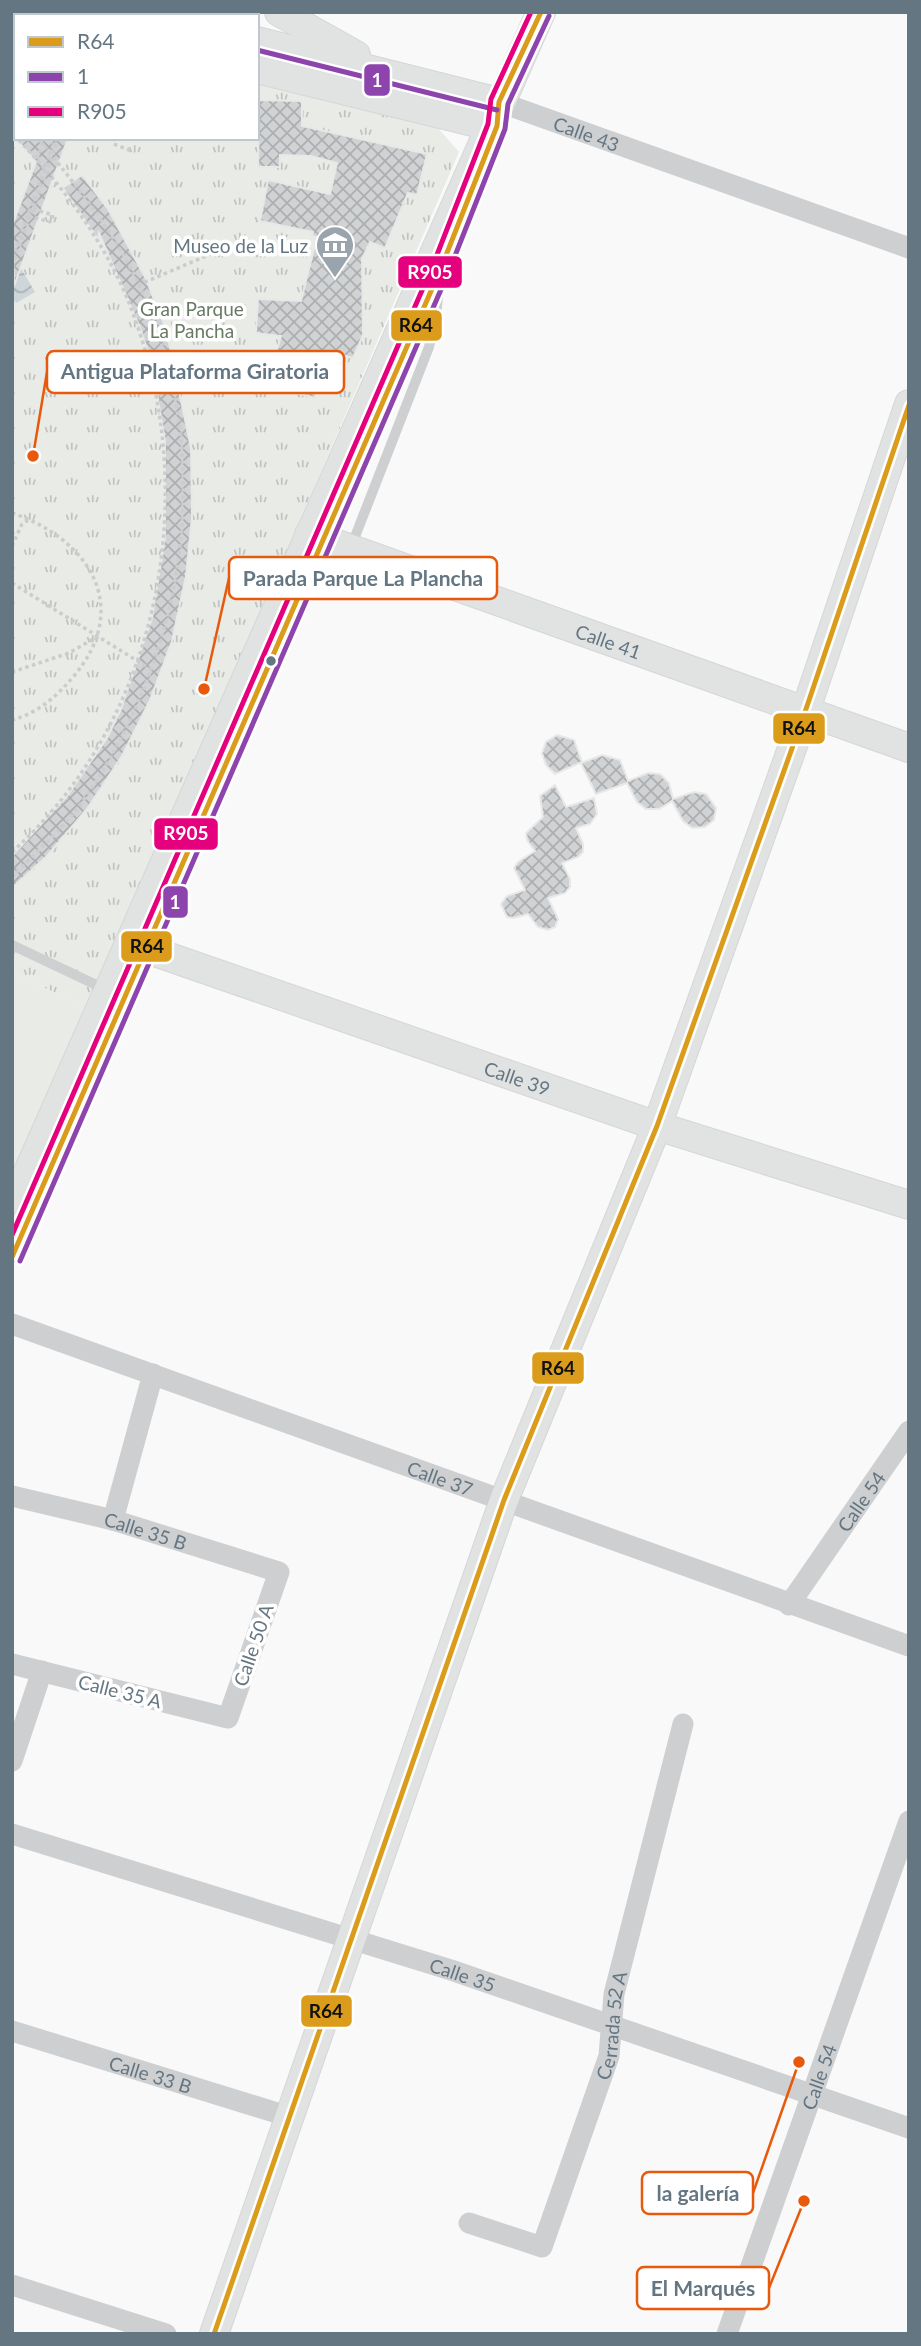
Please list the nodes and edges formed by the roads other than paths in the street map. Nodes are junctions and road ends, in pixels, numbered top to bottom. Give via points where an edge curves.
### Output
1 (279, 12) edge
2 (541, 12) edge
3 (259, 42) edge
4 (259, 69) edge
5 (389, 74) junction
6 (494, 114) junction
7 (909, 248) edge
8 (441, 268) junction
9 (909, 404) edge
10 (328, 540) junction
11 (805, 712) junction
12 (909, 748) edge
13 (12, 945) edge
14 (138, 946) junction
15 (108, 991) junction
16 (657, 1126) junction
17 (909, 1205) edge
18 (12, 1208) edge
19 (12, 1258) edge
20 (12, 1324) edge
21 (153, 1374) junction
22 (909, 1431) edge
23 (12, 1496) edge
24 (505, 1500) junction
25 (113, 1520) junction
26 (279, 1572) joint
27 (789, 1605) junction
28 (909, 1646) edge
29 (12, 1664) edge
30 (42, 1671) junction
31 (228, 1718) joint
32 (683, 1724) dead end
33 (12, 1761) edge
34 (909, 1821) edge
35 (12, 1834) edge
36 (353, 1938) junction
37 (612, 2023) junction
38 (12, 2031) edge
39 (812, 2093) junction
40 (290, 2117) junction
41 (909, 2128) edge
42 (469, 2223) dead end
43 (12, 2285) edge
44 (166, 2334) edge
45 (214, 2334) edge
46 (727, 2334) edge

1 - 5 main road
2 - 6 main road
3 - 5 main road, Calle 43
4 - 6 main road, Calle 43
5 - 6 main road, Calle 43
6 - 7 street, Calle 43
6 - 8 lane via 497,126
6 - 10 main road
8 - 10 lane
8 - 10 lane via 436,316 422,368
9 - 11 main road
10 - 11 main road, Calle 41
10 - 14 main road
11 - 12 main road, Calle 41
11 - 16 main road
13 - 15 lane
14 - 15 main road
14 - 16 main road, Calle 39
14 - 19 lane
15 - 18 main road
16 - 17 main road, Calle 39
16 - 24 main road
20 - 21 street, Calle 37
21 - 24 street, Calle 37
21 - 25 street
22 - 27 street, Calle 54
23 - 25 street, Calle 35 B
24 - 27 street, Calle 37
24 - 36 main road
25 - 26 street, Calle 35 B
26 - 31 street, Calle 50 A
27 - 28 street, Calle 37
29 - 30 street, Calle 35 A
30 - 31 street, Calle 35 A
30 - 33 street
32 - 37 street, Cerrada 52 A via 614,1994
34 - 39 street, Calle 54
35 - 36 street, Calle 35
36 - 37 street, Calle 35
36 - 40 main road
37 - 39 street, Calle 35
37 - 42 street, Cerrada 52 A via 609,2056 542,2247
38 - 40 street, Calle 33 B
39 - 41 street, Calle 35
39 - 46 street, Calle 54
40 - 45 main road
43 - 44 street

